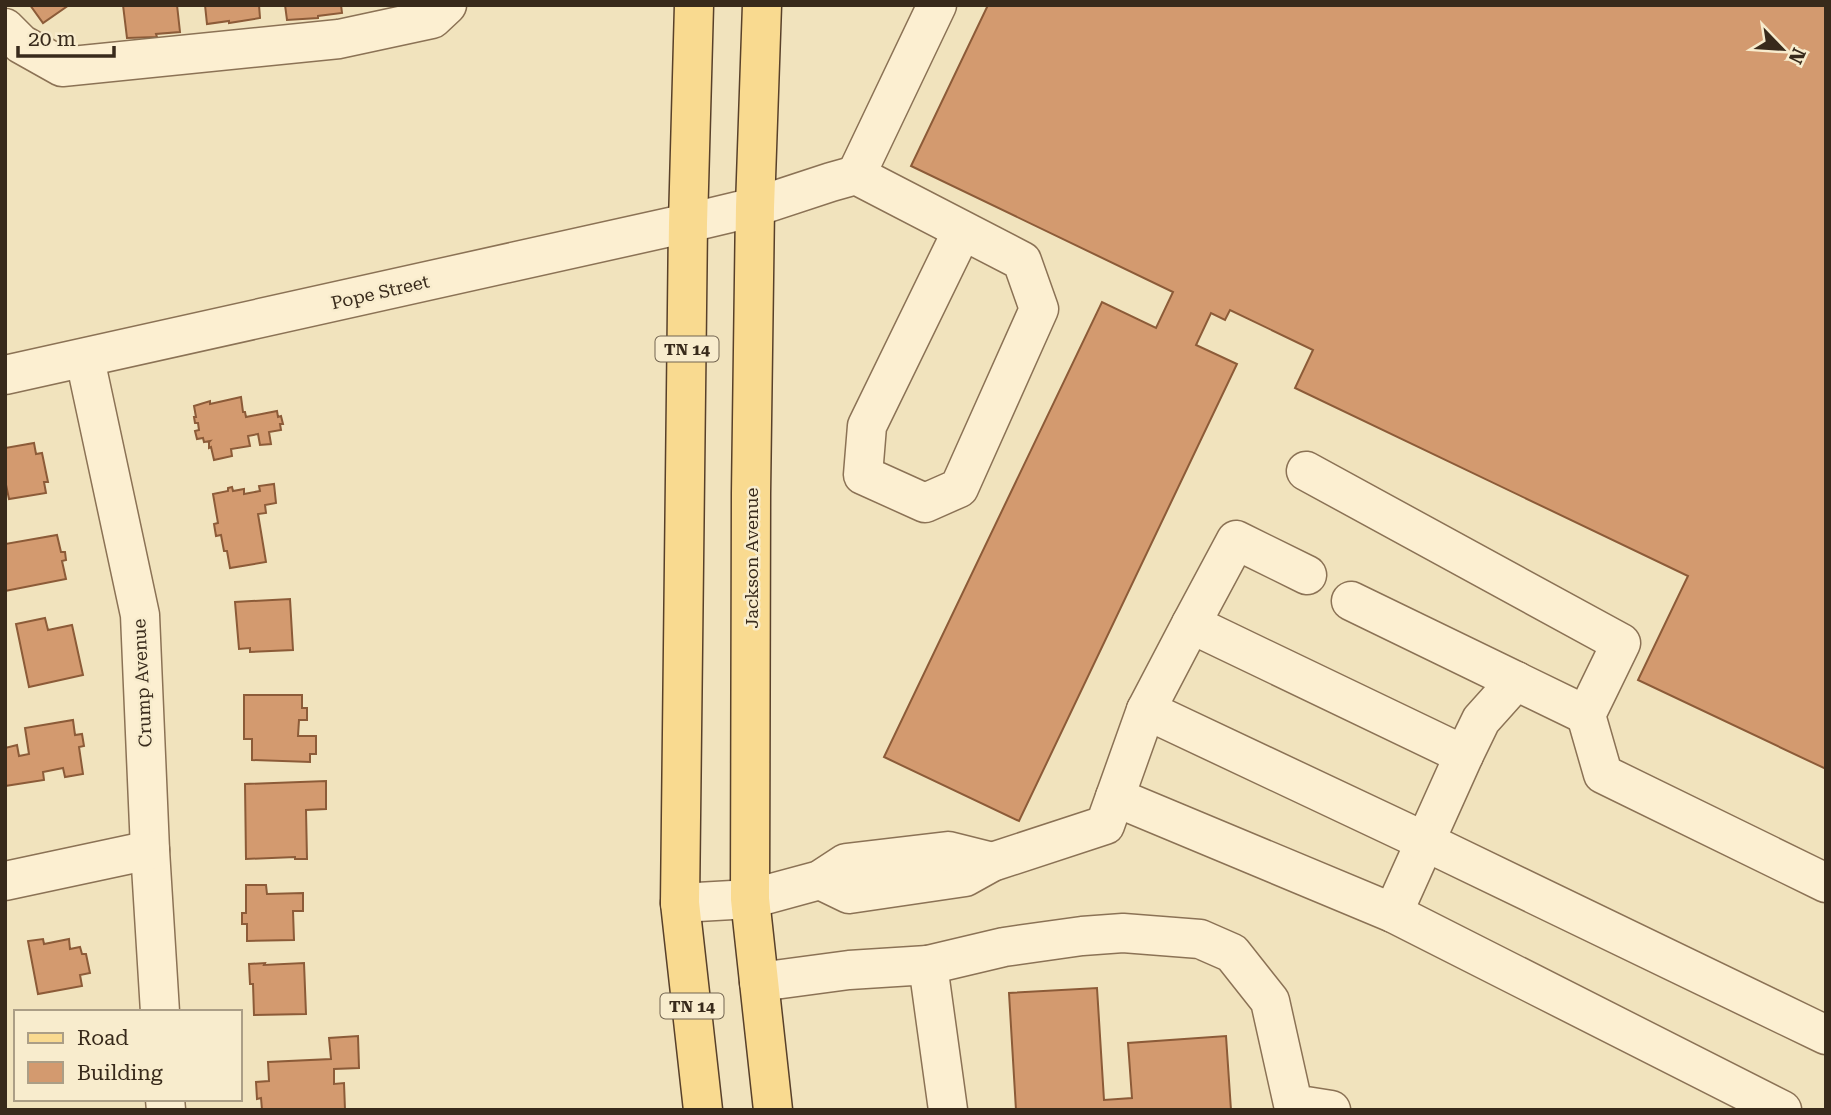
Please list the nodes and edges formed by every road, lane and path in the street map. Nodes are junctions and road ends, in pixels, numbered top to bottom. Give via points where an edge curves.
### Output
1 (447, 5) edge
2 (694, 5) edge
3 (762, 5) edge
4 (937, 5) edge
5 (5, 28) edge
6 (856, 175) junction
7 (755, 207) junction
8 (688, 223) junction
9 (962, 232) junction
10 (85, 359) junction
11 (5, 375) edge
12 (1306, 471) dead end
13 (1307, 575) dead end
14 (1351, 601) dead end
15 (1191, 624) junction
16 (1516, 681) junction
17 (1146, 710) junction
18 (1586, 715) junction
19 (1464, 755) junction
20 (1115, 797) junction
21 (1426, 842) junction
22 (150, 850) junction
23 (5, 881) edge
24 (1826, 883) edge
25 (750, 899) junction
26 (680, 903) junction
27 (1393, 913) junction
28 (928, 965) junction
29 (759, 982) junction
30 (160, 1010) edge
31 (1826, 1035) edge
32 (703, 1110) edge
33 (774, 1110) edge
34 (948, 1110) edge
35 (1331, 1110) edge
36 (1782, 1110) edge

1 - 5 street via 432,19 339,38 62,67 21,44
2 - 8 main road, TN 14
3 - 7 main road, Jackson Avenue
4 - 6 street
6 - 7 street, Pope Street
6 - 9 street
7 - 8 street, Pope Street
7 - 25 main road, Jackson Avenue
8 - 10 street, Pope Street
8 - 26 main road, TN 14
9 - 9 street via 1021,261 1039,309 959,488 925,503 863,475 867,426
10 - 11 street, Pope Street
10 - 22 street, Crump Avenue via 140,615
12 - 18 street via 1621,643
13 - 15 street via 1237,540
14 - 16 street
15 - 17 street
15 - 19 street
16 - 18 street
16 - 19 street via 1480,720
17 - 20 street
17 - 21 street
18 - 24 street via 1603,774
19 - 21 street
20 - 25 street via 1105,825 992,862 965,877 849,894 820,880
20 - 27 street
21 - 27 street
21 - 31 street
22 - 23 street
22 - 30 street, Crump Avenue
25 - 26 street
25 - 29 main road, Jackson Avenue
26 - 32 main road, TN 14
27 - 36 street
28 - 29 street
28 - 34 street
28 - 35 street via 1004,947 1082,936 1123,933 1200,939 1232,953 1270,1001 1293,1104
29 - 33 main road, Jackson Avenue

